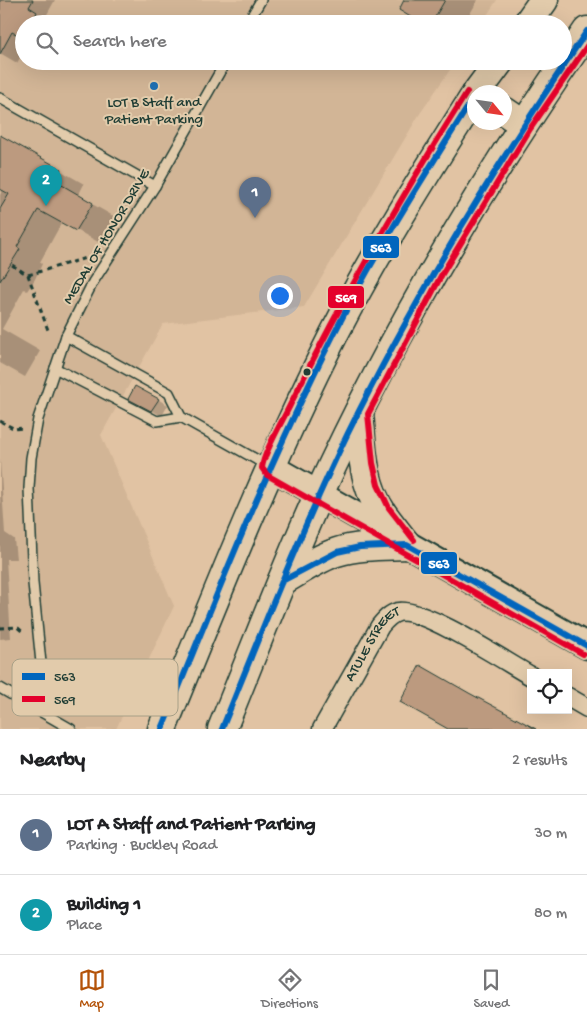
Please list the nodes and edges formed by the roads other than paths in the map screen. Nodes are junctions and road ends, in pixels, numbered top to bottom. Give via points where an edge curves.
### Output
1 (261, 0) edge
2 (544, 0) edge
3 (252, 15) edge
4 (533, 15) edge
5 (587, 31) edge
6 (572, 49) edge
7 (221, 70) edge
8 (493, 70) edge
9 (554, 70) edge
10 (482, 85) edge
11 (0, 98) edge
12 (467, 108) edge
13 (514, 117) edge
14 (155, 186) junction
15 (66, 336) junction
16 (55, 368) junction
17 (359, 412) junction
18 (181, 417) junction
19 (271, 467) junction
20 (319, 494) junction
21 (408, 545) junction
22 (282, 581) junction
23 (587, 646) edge
24 (41, 659) edge
25 (527, 674) edge
26 (0, 688) edge
27 (178, 691) edge
28 (12, 695) edge
29 (572, 699) edge
30 (587, 708) edge
31 (48, 716) edge
32 (167, 716) edge
33 (71, 729) edge
34 (162, 729) edge
35 (222, 729) edge
36 (322, 729) edge

1 - 3 lane
2 - 4 highway
5 - 6 highway
7 - 14 lane, MEDAL OF HONOR DRIVE
8 - 10 highway
9 - 13 highway
11 - 14 lane
12 - 19 highway via 378,252 334,334
13 - 17 highway
14 - 15 lane, MEDAL OF HONOR DRIVE via 93,282
15 - 16 lane, MEDAL OF HONOR DRIVE
15 - 18 lane via 168,393
16 - 18 lane via 157,421
16 - 24 lane, MEDAL OF HONOR DRIVE via 38,419 28,488
17 - 20 highway
17 - 21 highway via 364,466 370,488 382,513
18 - 19 lane
19 - 20 main road
19 - 27 highway
20 - 21 main road
20 - 22 highway
21 - 22 highway via 360,547 337,552
21 - 23 main road
22 - 35 highway
25 - 36 street, ATULE STREET via 422,616 400,612 390,615 370,642
26 - 28 lane
29 - 30 street
31 - 33 lane
32 - 34 highway

